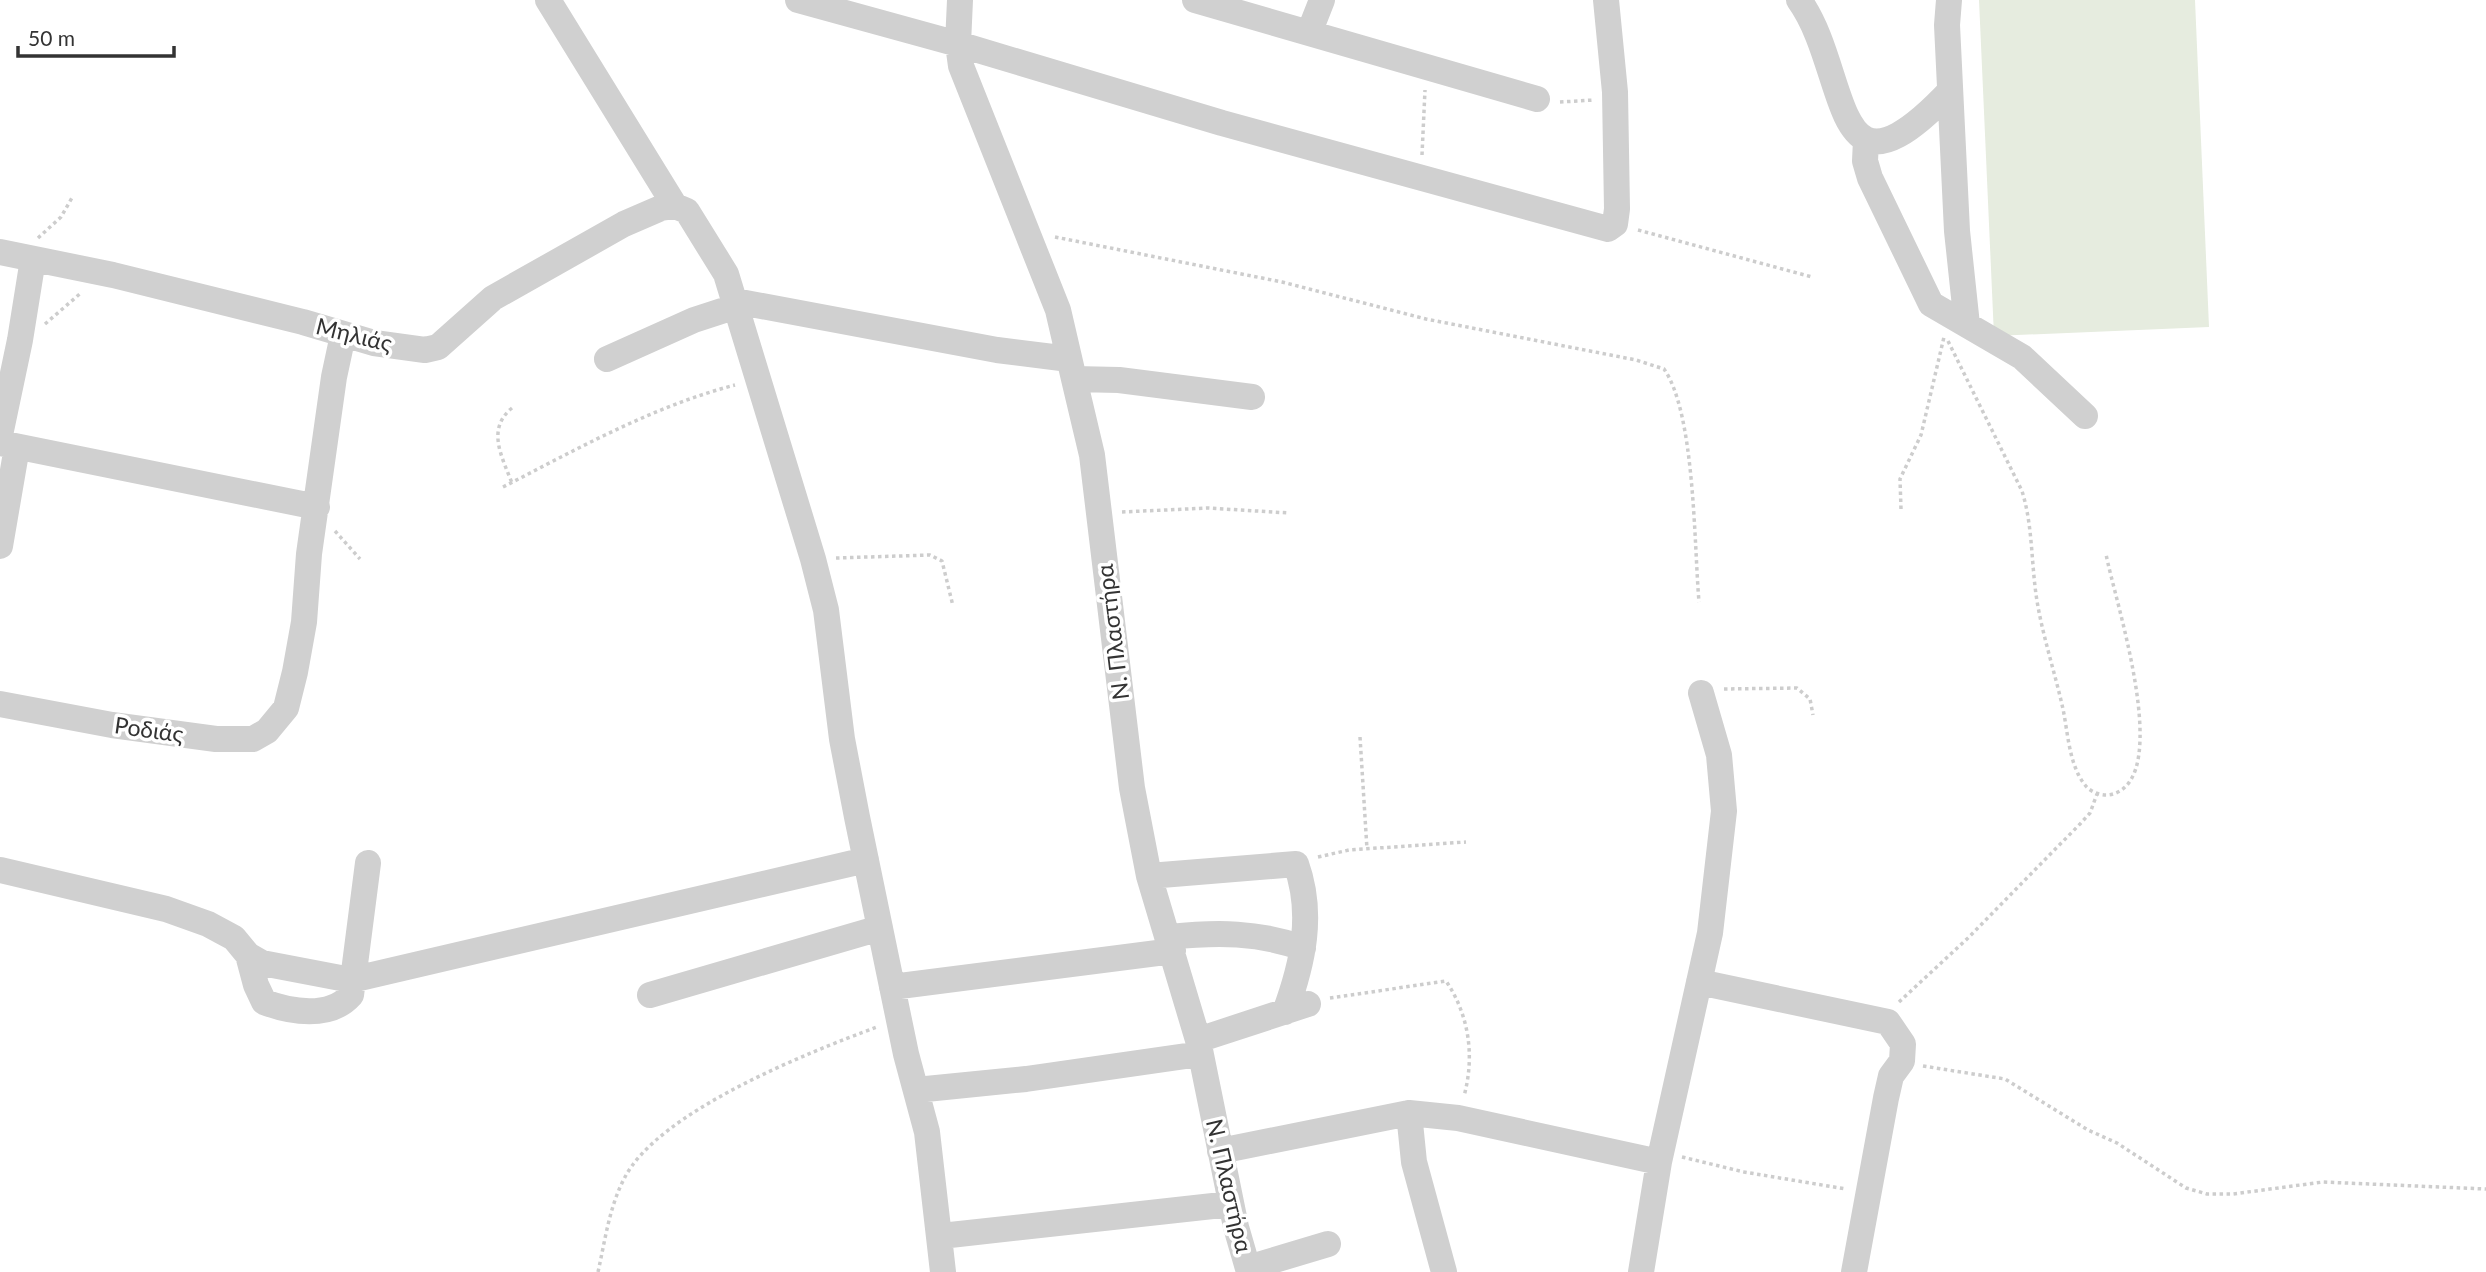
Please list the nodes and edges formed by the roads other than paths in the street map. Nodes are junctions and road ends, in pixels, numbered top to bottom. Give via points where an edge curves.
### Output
1 (548, 0) edge
2 (797, 0) edge
3 (960, 0) edge
4 (1195, 0) edge
5 (1322, 0) edge
6 (1606, 0) edge
7 (1799, 0) edge
8 (1949, 0) edge
9 (1309, 33) junction
10 (958, 44) junction
11 (1950, 92) junction
12 (1537, 99) road end
13 (1866, 140) junction
14 (674, 206) junction
15 (17, 256) edge
16 (736, 304) junction
17 (1967, 325) junction
18 (343, 335) junction
19 (607, 359) dead end
20 (1072, 369) junction
21 (1252, 397) dead end
22 (2085, 416) dead end
23 (6, 442) edge
24 (317, 507) junction
25 (0, 547) edge
26 (1701, 693) road end
27 (0, 704) edge
28 (866, 860) junction
29 (368, 863) dead end
30 (0, 870) edge
31 (1149, 876) junction
32 (880, 928) junction
33 (1171, 944) junction
34 (1303, 948) junction
35 (248, 955) junction
36 (351, 981) junction
37 (1699, 982) junction
38 (892, 987) junction
39 (650, 995) dead end
40 (1199, 1047) junction
41 (916, 1090) junction
42 (1409, 1113) junction
43 (1220, 1151) junction
44 (1659, 1162) junction
45 (1231, 1204) junction
46 (941, 1236) junction
47 (1328, 1244) dead end
48 (1248, 1270) edge
49 (943, 1272) edge
50 (1444, 1272) edge
51 (1641, 1272) edge
52 (1854, 1272) edge

1 - 14 street
2 - 10 street
3 - 10 street, Ν. Πλαστήρα
4 - 9 street
5 - 9 street
6 - 10 street via 1615,99 1615,224 1608,229 1222,123
7 - 13 street via 1812,18 1843,111
8 - 11 street
9 - 12 street
10 - 20 street, Ν. Πλαστήρα via 961,66 1058,310
11 - 13 street via 1921,121 1893,140 1880,144
11 - 17 street
13 - 17 street via 1870,178 1931,304
14 - 16 street via 687,211 714,253
14 - 18 street, Μηλιάς via 624,224 494,298 438,347 413,349
15 - 18 street, Μηλιάς
15 - 23 street via 20,340
16 - 19 street
16 - 20 street via 997,350
16 - 28 street via 826,610 842,739
17 - 22 street via 2022,357
18 - 24 street
20 - 21 street via 1119,380
20 - 31 street, Ν. Πλαστήρα via 1092,455 1132,788
23 - 24 street
23 - 25 street
24 - 27 street, Ροδιάς via 304,622 286,708 267,731 238,741 112,725
26 - 37 street via 1719,755 1724,811 1710,933
28 - 32 street
28 - 36 street
29 - 36 street
30 - 35 street via 166,909 234,938
31 - 33 street, Ν. Πλαστήρα
31 - 34 street via 1296,864 1307,908
32 - 38 street
32 - 39 street
33 - 34 street via 1239,933
33 - 38 street
33 - 40 street, Ν. Πλαστήρα
34 - 40 street via 1297,1008
35 - 36 street via 262,963
35 - 36 street via 264,1002 300,1013 346,1000 351,995
37 - 44 street
37 - 52 street via 1888,1023 1898,1033 1902,1061 1891,1076
38 - 41 street
40 - 41 street via 1026,1079
40 - 43 street, Ν. Πλαστήρα
41 - 46 street via 927,1132
42 - 43 street
42 - 44 street via 1458,1118
42 - 50 street via 1414,1162
43 - 45 street, Ν. Πλαστήρα
44 - 51 street
45 - 46 street
45 - 48 street, Ν. Πλαστήρα
46 - 49 street
47 - 48 street

